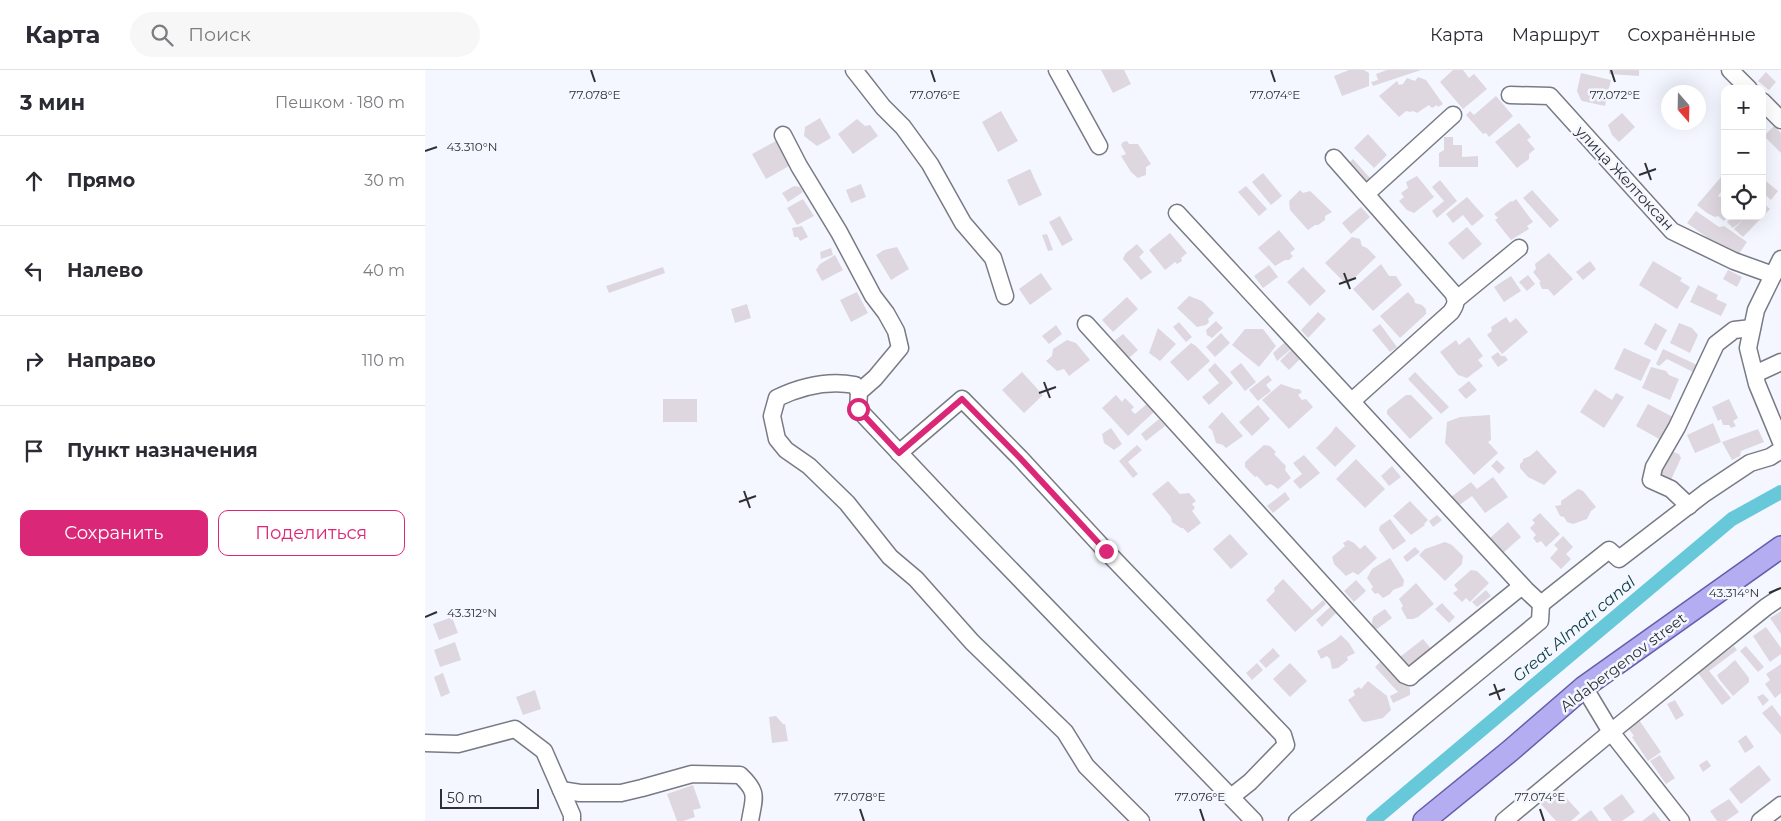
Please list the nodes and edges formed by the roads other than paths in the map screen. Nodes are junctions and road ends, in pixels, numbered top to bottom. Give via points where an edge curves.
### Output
1 (854, 70) edge
2 (1057, 70) edge
3 (1730, 70) edge
4 (1745, 85) edge
5 (1510, 95) dead end
6 (1766, 105) edge
7 (1453, 115) dead end
8 (1781, 120) edge
9 (783, 135) dead end
10 (1099, 146) dead end
11 (1334, 158) dead end
12 (1366, 194) junction
13 (1177, 213) dead end
14 (1519, 248) dead end
15 (1781, 259) edge
16 (1773, 275) junction
17 (1005, 296) dead end
18 (1457, 299) junction
19 (1086, 324) dead end
20 (1752, 328) junction
21 (1781, 362) edge
22 (1755, 374) junction
23 (859, 392) junction
24 (1352, 401) junction
25 (1781, 442) edge
26 (1781, 450) edge
27 (899, 453) junction
28 (1689, 506) junction
29 (1781, 547) edge
30 (1522, 586) junction
31 (1781, 597) edge
32 (1541, 604) junction
33 (1584, 687) junction
34 (1611, 732) junction
35 (425, 743) edge
36 (561, 790) junction
37 (1231, 797) junction
38 (1781, 805) edge
39 (572, 821) edge
40 (749, 821) edge
41 (1141, 821) edge
42 (1254, 821) edge
43 (1297, 821) edge
44 (1424, 821) edge
45 (1504, 821) edge
46 (1681, 821) edge
47 (1760, 821) edge

1 - 17 street via 903,127 930,164 963,223 993,258
2 - 10 street
3 - 4 street
5 - 16 street, улица Желтоксан via 1550,96 1672,231 1734,261
6 - 8 street
7 - 12 street
9 - 23 street via 873,296 897,331 900,348
11 - 12 street
12 - 18 street
13 - 24 street
14 - 18 street
15 - 16 street
16 - 20 street via 1756,310
18 - 24 street via 1451,312
19 - 30 street via 1405,675 1413,674
20 - 22 street via 1748,348
20 - 28 street via 1734,330 1716,344 1677,427 1654,467 1651,480 1671,489
21 - 22 street
22 - 25 street
23 - 27 street via 858,409
23 - 41 street via 855,385 842,382 807,386 777,398 772,416 777,439 847,503 890,558 916,579 972,642 1065,732 1086,766
24 - 30 street
26 - 28 street via 1750,463
27 - 37 street
27 - 37 street via 962,399 1020,458 1283,735 1286,746
28 - 32 street via 1619,559 1609,550
29 - 33 main road, Aldabergenov street
30 - 32 street
31 - 34 street
32 - 43 street via 1540,621
33 - 34 street
33 - 44 main road, Aldabergenov street
34 - 45 street
34 - 46 street
35 - 36 street via 458,744 515,729 544,751
36 - 39 street
36 - 40 street via 621,793 692,774 739,775 754,794
37 - 42 street
38 - 47 street

